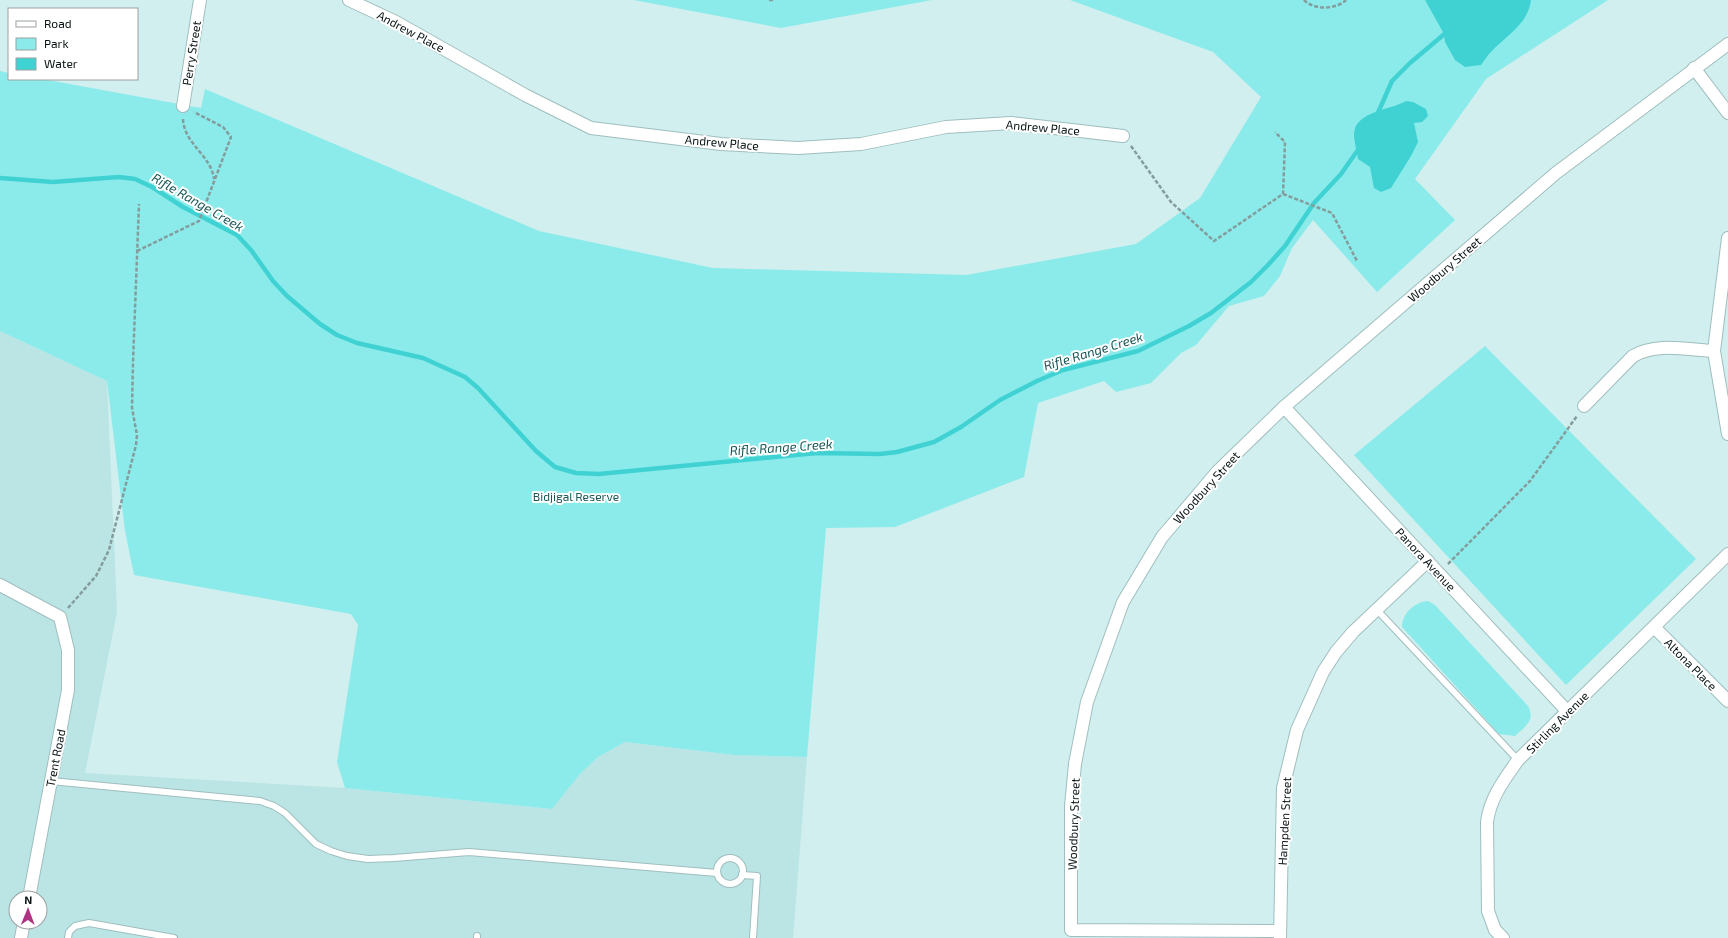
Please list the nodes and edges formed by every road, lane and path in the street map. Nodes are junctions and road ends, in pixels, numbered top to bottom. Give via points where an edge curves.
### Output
1 (200, 0) edge
2 (349, 0) edge
3 (769, 0) edge
4 (774, 0) edge
5 (1304, 0) edge
6 (1346, 0) edge
7 (1728, 44) edge
8 (1694, 68) junction
9 (183, 106) junction
10 (1728, 114) edge
11 (1275, 132) dead end
12 (1123, 136) joint
13 (214, 181) junction
14 (1283, 194) junction
15 (139, 204) dead end
16 (1728, 238) edge
17 (137, 251) junction
18 (1357, 261) dead end
19 (1714, 351) junction
20 (1584, 406) joint
21 (1284, 407) junction
22 (1728, 434) edge
23 (1728, 554) edge
24 (1428, 561) junction
25 (1439, 572) junction
26 (0, 585) edge
27 (1377, 610) junction
28 (60, 617) junction
29 (1654, 627) junction
30 (1728, 701) edge
31 (1568, 711) junction
32 (1518, 760) junction
33 (51, 781) junction
34 (717, 873) junction
35 (742, 875) junction
36 (31, 890) edge
37 (1280, 935) edge
38 (1500, 937) edge
39 (68, 938) edge
40 (174, 938) edge
41 (752, 938) edge

1 - 9 street, Perry Street
2 - 12 street, Andrew Place via 396,22 525,95 591,128 721,144 798,148 861,144 946,127 1011,123
3 - 4 path
5 - 6 path via 1313,7 1337,6
7 - 8 street, Woodbury Street
8 - 10 street
8 - 21 street, Woodbury Street via 1556,173
9 - 13 path via 183,129 209,162 213,169
9 - 13 path via 223,127 231,137
11 - 14 path via 1285,142
12 - 14 path via 1171,202 1214,241
13 - 17 path via 199,221
14 - 18 path via 1332,213
15 - 17 path
16 - 19 street
17 - 28 path via 132,377 132,408 137,435 135,453 109,550 96,576
19 - 20 street via 1655,348 1641,351
19 - 22 street
20 - 25 path via 1530,481
21 - 24 street, Panora Avenue
21 - 37 street, Woodbury Street via 1218,471 1162,537 1123,602 1087,702 1075,764 1071,806 1071,930
23 - 29 street, Stirling Avenue
24 - 25 street, Panora Avenue
24 - 27 street, Hampden Street
25 - 31 street, Panora Avenue
26 - 28 street
27 - 32 lane
27 - 37 street, Hampden Street via 1336,652 1323,672 1297,730 1283,788
28 - 33 street, Trent Road via 68,650 69,678
29 - 30 street, Altona Place
29 - 31 street, Stirling Avenue
31 - 32 street, Stirling Avenue
32 - 38 street, Stirling Avenue via 1496,793 1487,822 1488,911 1492,925
33 - 34 lane via 260,801 285,813 316,844 347,856 394,858 469,852
33 - 36 street, Trent Road
34 - 35 lane via 721,880 728,884 735,883
34 - 35 lane via 721,862 728,858 740,863
35 - 41 lane via 757,876
39 - 40 lane via 69,932 81,923

